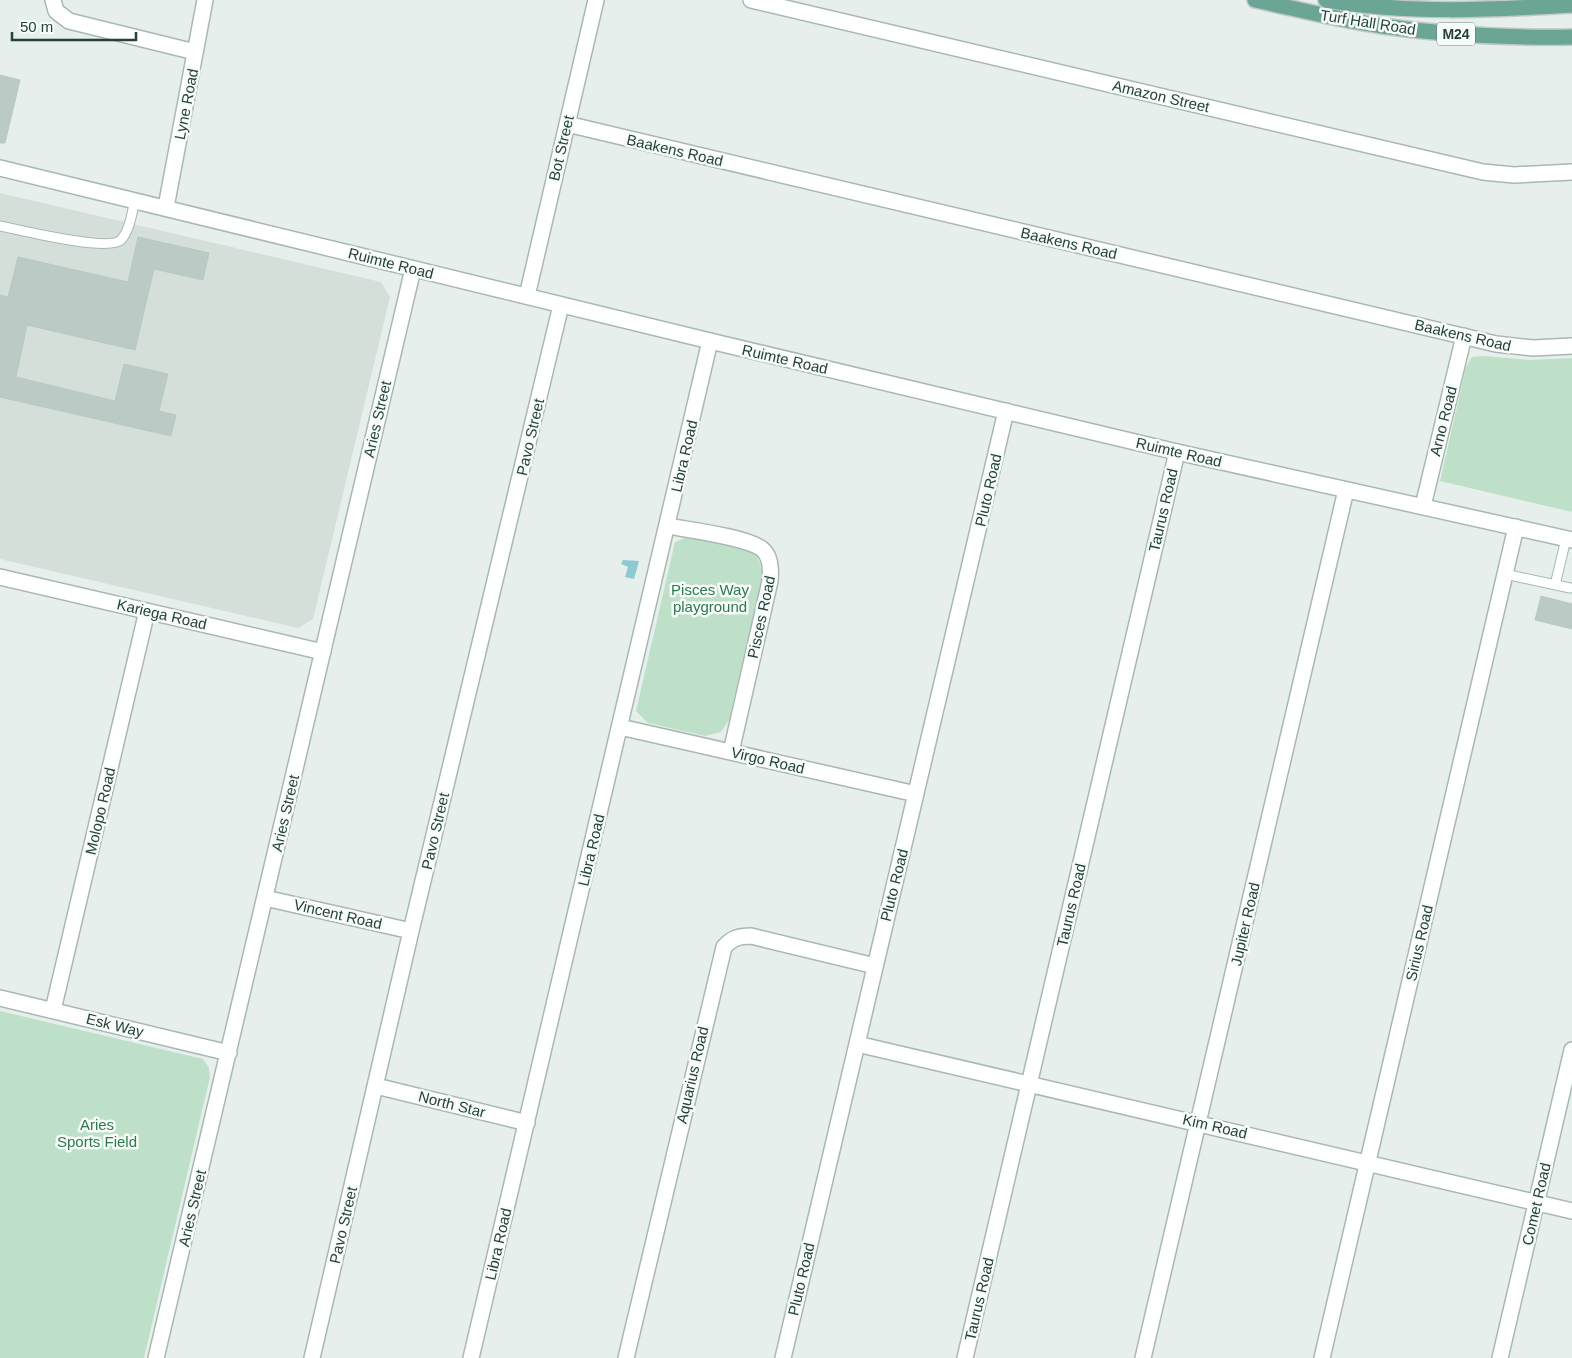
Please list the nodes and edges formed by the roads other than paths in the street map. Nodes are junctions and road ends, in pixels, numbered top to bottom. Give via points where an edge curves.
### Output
1 (53, 0) edge
2 (205, 0) edge
3 (596, 0) edge
4 (751, 0) edge
5 (1255, 0) edge
6 (1326, 0) edge
7 (1572, 6) edge
8 (1572, 38) edge
9 (195, 52) junction
10 (567, 124) junction
11 (0, 168) edge
12 (1572, 172) edge
13 (135, 200) junction
14 (166, 207) junction
15 (0, 226) edge
16 (413, 269) junction
17 (526, 296) junction
18 (561, 305) junction
19 (1464, 336) junction
20 (710, 341) junction
21 (1572, 346) edge
22 (1006, 411) junction
23 (1177, 452) junction
24 (1346, 490) junction
25 (1423, 506) junction
26 (668, 526) junction
27 (1516, 527) junction
28 (1569, 539) edge
29 (1506, 574) junction
30 (0, 577) edge
31 (1555, 585) junction
32 (1570, 588) dead end
33 (147, 611) junction
34 (323, 652) junction
35 (620, 727) junction
36 (731, 752) junction
37 (916, 794) junction
38 (265, 898) junction
39 (411, 931) junction
40 (875, 966) junction
41 (0, 998) edge
42 (53, 1010) junction
43 (857, 1044) junction
44 (1572, 1050) edge
45 (229, 1053) junction
46 (1029, 1083) junction
47 (376, 1086) junction
48 (527, 1122) junction
49 (1198, 1123) junction
50 (1368, 1162) junction
51 (1536, 1202) junction
52 (1572, 1211) edge
53 (156, 1358) edge
54 (312, 1358) edge
55 (471, 1358) edge
56 (626, 1358) edge
57 (783, 1358) edge
58 (965, 1358) edge
59 (1143, 1358) edge
60 (1322, 1358) edge
61 (1500, 1358) edge

1 - 9 street via 56,11 68,21
2 - 9 street, Lyne Road
3 - 10 street, Bot Street
4 - 12 street, Amazon Street via 1483,172 1514,175
5 - 8 main road, Turf Hall Road / M24 via 1411,30
6 - 7 main road, Turf Hall Road / M24 via 1420,8
9 - 14 street, Lyne Road
10 - 17 street, Bot Street
10 - 19 street, Baakens Road
11 - 13 street, Ruimte Road
13 - 14 street, Ruimte Road
13 - 15 lane via 125,234 115,243 104,245
14 - 16 street, Ruimte Road
16 - 17 street, Ruimte Road
16 - 34 street, Aries Street
17 - 18 street, Ruimte Road
18 - 20 street, Ruimte Road
18 - 39 street, Pavo Street
19 - 21 street, Baakens Road via 1515,347
19 - 25 street, Arno Road
20 - 22 street, Ruimte Road
20 - 26 street, Libra Road
22 - 23 street, Ruimte Road
22 - 37 street, Pluto Road
23 - 24 street, Ruimte Road
23 - 46 street, Taurus Road
24 - 25 street, Ruimte Road
24 - 49 street, Jupiter Road
25 - 27 street, Ruimte Road
26 - 35 street, Libra Road
26 - 36 street, Pisces Road via 750,544 764,551 769,560 770,581
27 - 28 street, Ruimte Road
27 - 29 street, Sirius Road
28 - 31 lane
29 - 31 lane
29 - 50 street, Sirius Road
30 - 33 street, Kariega Road
31 - 32 lane
33 - 34 street, Kariega Road
33 - 42 street, Molopo Road
34 - 38 street, Aries Street
35 - 36 street, Virgo Road
35 - 48 street, Libra Road
36 - 37 street, Virgo Road
37 - 40 street, Pluto Road
38 - 39 street, Vincent Road
38 - 45 street, Aries Street
39 - 47 street, Pavo Street
40 - 43 street, Pluto Road
40 - 56 street, Aquarius Road via 751,936 731,939 724,947
41 - 42 street, Esk Way
42 - 45 street, Esk Way
43 - 46 street, Kim Road
43 - 57 street, Pluto Road
44 - 51 street, Comet Road
45 - 53 street, Aries Street
46 - 49 street, Kim Road
46 - 58 street, Taurus Road
47 - 48 street, North Star
47 - 54 street, Pavo Street
48 - 55 street, Libra Road
49 - 50 street, Kim Road
49 - 59 street, Jupiter Road
50 - 51 street, Kim Road
50 - 60 street, Sirius Road
51 - 52 street, Kim Road
51 - 61 street, Comet Road

